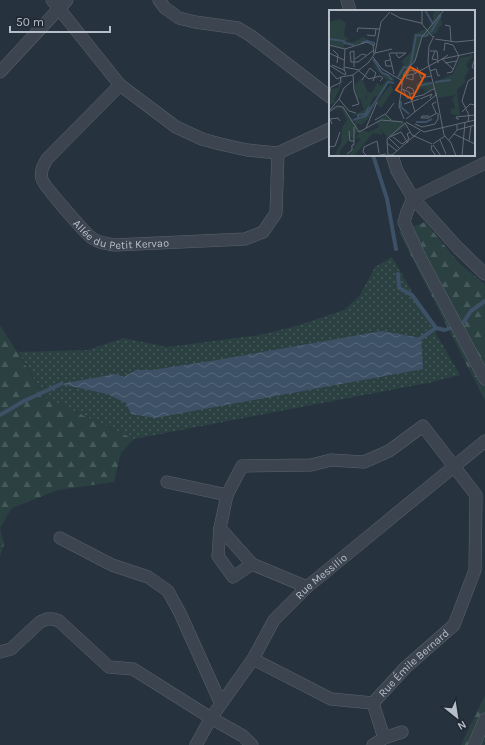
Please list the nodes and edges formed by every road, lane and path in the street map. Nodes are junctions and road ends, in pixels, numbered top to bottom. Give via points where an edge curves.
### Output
1 (67, 0) edge
2 (159, 0) edge
3 (347, 0) edge
4 (55, 5) edge
5 (350, 10) edge
6 (0, 72) edge
7 (120, 85) junction
8 (329, 96) edge
9 (329, 129) edge
10 (278, 153) junction
11 (392, 156) edge
12 (485, 163) edge
13 (413, 198) junction
14 (485, 274) edge
15 (485, 379) edge
16 (485, 441) edge
17 (454, 466) junction
18 (167, 482) dead end
19 (227, 495) junction
20 (220, 528) junction
21 (60, 538) dead end
22 (252, 564) junction
23 (307, 587) junction
24 (0, 652) edge
25 (253, 659) junction
26 (373, 703) junction
27 (221, 704) junction
28 (211, 718) junction
29 (485, 719) edge
30 (402, 732) dead end
31 (384, 738) junction
32 (196, 745) edge
33 (252, 745) edge
34 (373, 745) edge
35 (474, 745) edge

1 - 4 street
2 - 8 street via 179,18 238,28
3 - 5 street
4 - 6 street
4 - 7 street
7 - 10 street via 176,127 202,139 247,150
7 - 10 street, Allée du Petit Kervao via 47,159 41,171 42,181 64,207 92,238 104,244 245,239 262,232 276,213
9 - 10 street
11 - 13 street via 397,171
12 - 13 street
13 - 14 street
13 - 15 street via 404,222
16 - 17 street, Rue Messilio
17 - 19 street, Rue Émile Bernard via 423,426 389,451 364,462 331,460 311,465 242,466
17 - 23 street, Rue Messilio
17 - 26 street, Rue Émile Bernard via 476,495 475,570 454,626 406,667
18 - 19 street
19 - 20 street
20 - 22 street
20 - 22 street via 218,556 233,577
21 - 27 street via 112,565 148,577 168,591
22 - 23 street
23 - 25 street, Rue Messilio via 274,620
24 - 28 street via 11,649 40,622 47,618 54,619 109,667 133,669
25 - 26 street, Rue Émile Bernard via 331,698
25 - 27 street, Rue Messilio
26 - 31 street, Rue Émile Bernard
27 - 28 street, Rue Messilio
28 - 32 street, Rue Messilio
28 - 33 street via 244,736
29 - 35 street
30 - 31 street
31 - 34 street

